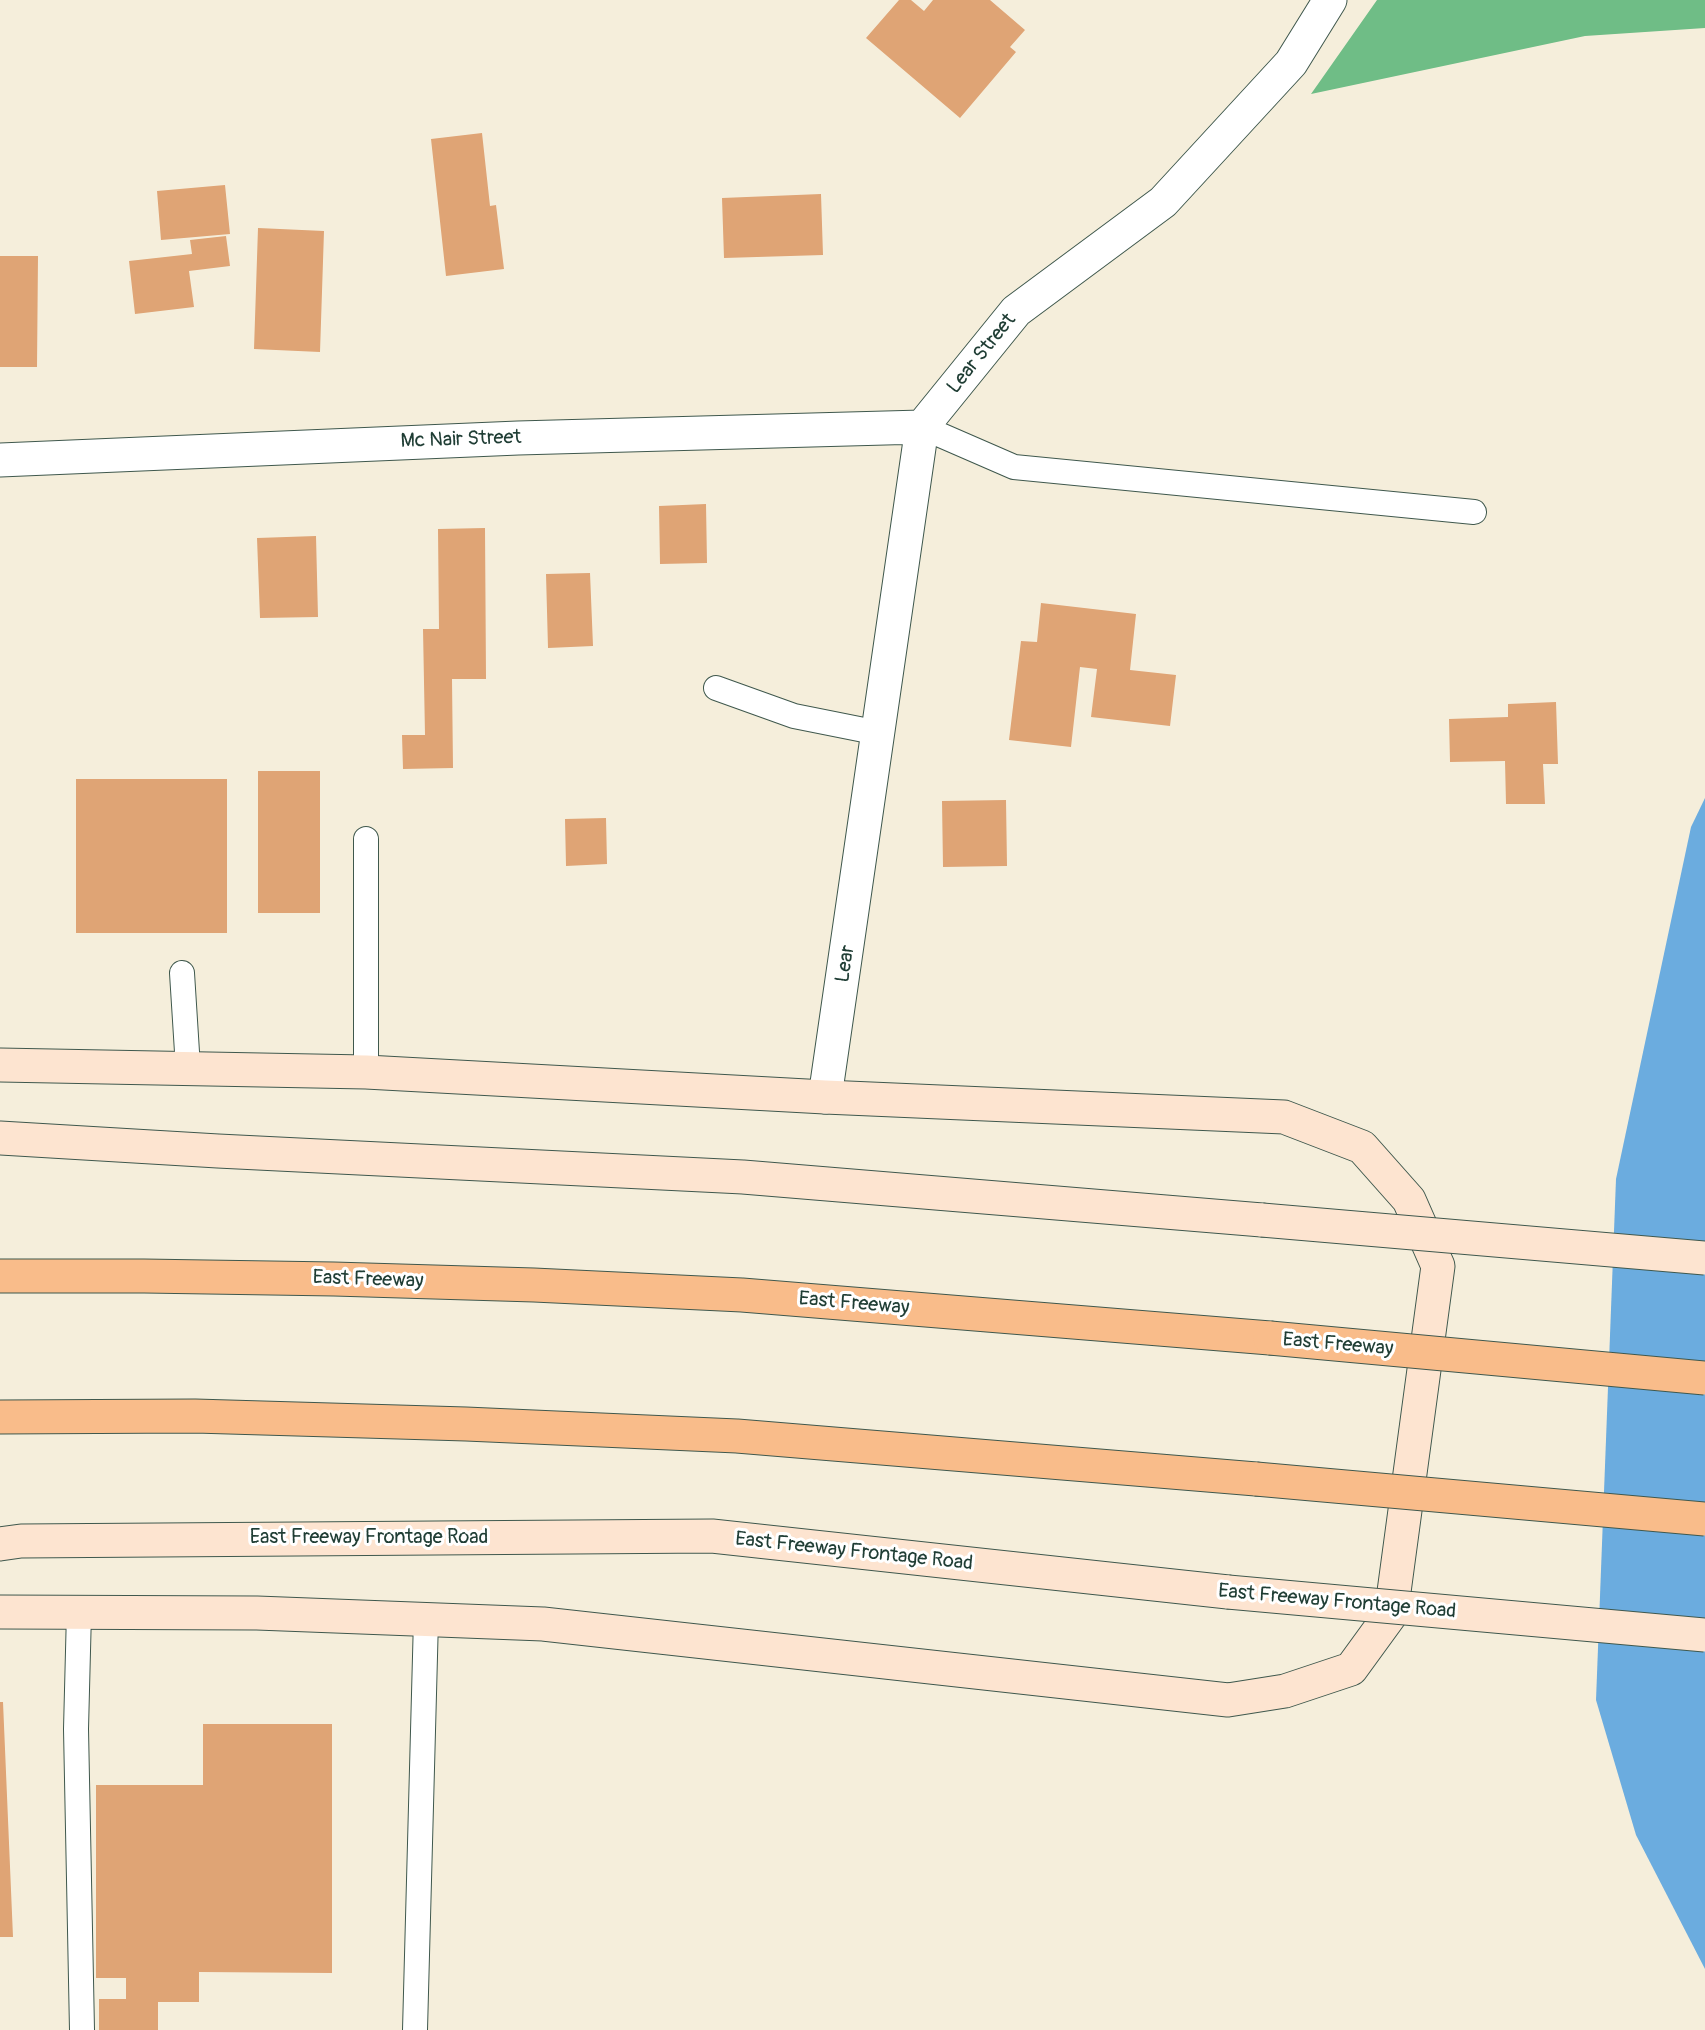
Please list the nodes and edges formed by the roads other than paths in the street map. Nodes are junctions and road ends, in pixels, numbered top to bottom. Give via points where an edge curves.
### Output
1 (1330, 0) edge
2 (922, 428) junction
3 (0, 460) edge
4 (1474, 512) dead end
5 (716, 688) dead end
6 (879, 733) junction
7 (366, 839) dead end
8 (182, 973) dead end
9 (0, 1065) edge
10 (188, 1068) junction
11 (366, 1072) junction
12 (825, 1097) junction
13 (0, 1138) edge
14 (1705, 1258) edge
15 (0, 1276) edge
16 (1705, 1378) edge
17 (0, 1418) edge
18 (1705, 1519) edge
19 (0, 1544) edge
20 (0, 1612) edge
21 (79, 1612) junction
22 (426, 1619) junction
23 (1705, 1635) edge
24 (82, 2030) edge
25 (415, 2030) edge

1 - 2 street, Lear Street via 1291,63 1163,202 1016,311
2 - 3 street, Mc Nair Street via 518,438
2 - 4 lane via 1014,467
2 - 6 street
5 - 6 lane via 794,716
6 - 12 street, Lear
7 - 11 lane
8 - 10 lane
9 - 10 main road
10 - 11 main road
11 - 12 main road
12 - 22 main road via 1284,1117 1362,1147 1409,1200 1438,1266 1391,1614 1351,1669 1285,1691 1228,1700 543,1624
13 - 14 main road, bridge via 743,1177
15 - 16 highway, East Freeway, bridge via 322,1279 742,1294
17 - 18 highway, bridge via 195,1416 737,1436
19 - 23 main road, East Freeway Frontage Road, bridge via 712,1536 1228,1592
20 - 21 main road
21 - 22 main road
21 - 24 lane via 76,1730
22 - 25 lane

